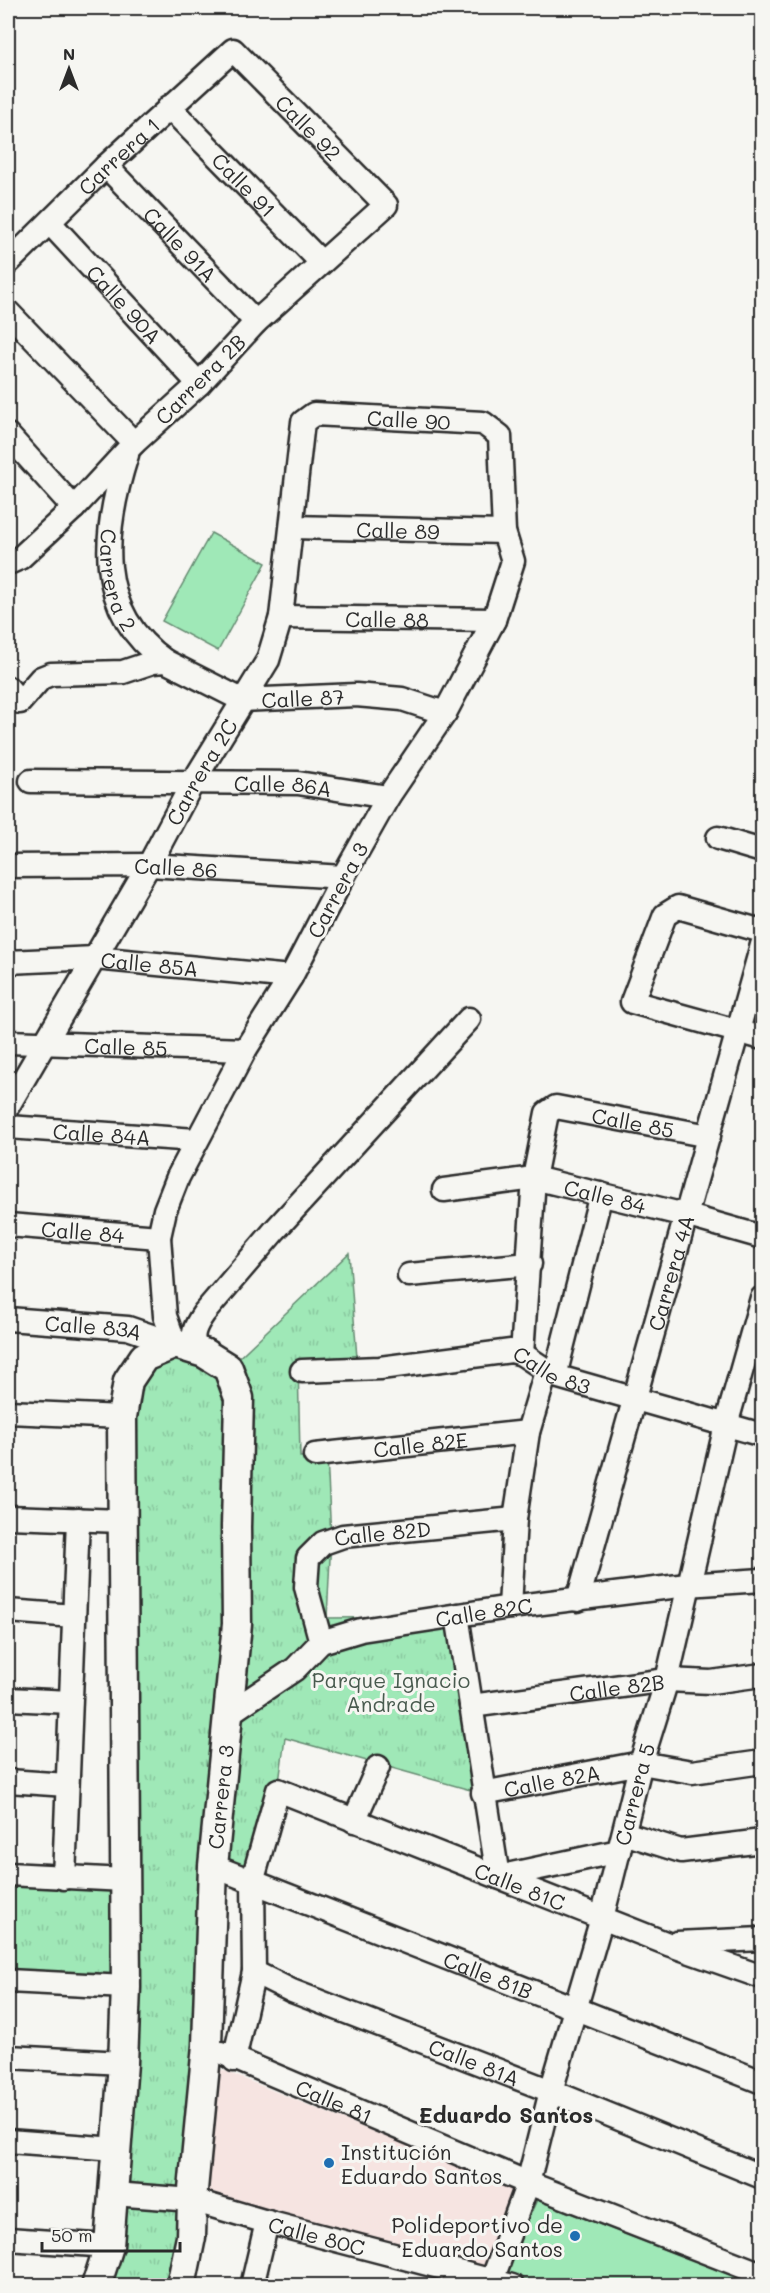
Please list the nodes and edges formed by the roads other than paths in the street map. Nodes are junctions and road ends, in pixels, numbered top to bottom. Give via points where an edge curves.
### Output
1 (233, 50) joint
2 (170, 107) junction
3 (106, 166) junction
4 (386, 205) joint
5 (50, 223) junction
6 (321, 262) junction
7 (8, 263) edge
8 (8, 312) edge
9 (256, 322) junction
10 (198, 384) junction
11 (314, 414) joint
12 (8, 435) edge
13 (500, 436) joint
14 (131, 446) junction
15 (74, 508) junction
16 (292, 527) junction
17 (504, 532) junction
18 (14, 559) edge
19 (281, 617) junction
20 (494, 620) junction
21 (165, 661) junction
22 (242, 700) junction
23 (12, 701) edge
24 (445, 713) junction
25 (31, 782) dead end
26 (193, 782) junction
27 (388, 797) junction
28 (718, 838) dead end
29 (762, 851) edge
30 (149, 865) junction
31 (8, 866) edge
32 (343, 877) junction
33 (762, 931) edge
34 (762, 945) edge
35 (95, 958) junction
36 (8, 962) edge
37 (291, 977) junction
38 (469, 1019) dead end
39 (738, 1031) junction
40 (762, 1038) edge
41 (8, 1042) edge
42 (45, 1044) junction
43 (245, 1050) junction
44 (8, 1106) edge
45 (8, 1127) edge
46 (709, 1136) junction
47 (196, 1140) junction
48 (534, 1178) junction
49 (444, 1190) dead end
50 (601, 1194) junction
51 (685, 1215) junction
52 (8, 1225) edge
53 (762, 1237) edge
54 (159, 1238) junction
55 (530, 1264) junction
56 (409, 1275) dead end
57 (762, 1298) edge
58 (8, 1319) edge
59 (186, 1348) junction
60 (522, 1354) junction
61 (302, 1371) dead end
62 (551, 1374) junction
63 (636, 1400) junction
64 (8, 1412) edge
65 (122, 1418) junction
66 (726, 1425) junction
67 (528, 1432) junction
68 (762, 1435) edge
69 (315, 1455) dead end
70 (8, 1517) edge
71 (78, 1519) junction
72 (515, 1519) junction
73 (122, 1521) junction
74 (762, 1580) edge
75 (687, 1585) junction
76 (578, 1600) junction
77 (510, 1607) junction
78 (8, 1611) edge
79 (457, 1615) junction
80 (74, 1616) junction
81 (321, 1642) junction
82 (762, 1675) edge
83 (667, 1680) junction
84 (8, 1699) edge
85 (70, 1702) junction
86 (471, 1706) junction
87 (228, 1713) junction
88 (762, 1762) edge
89 (641, 1763) junction
90 (378, 1767) dead end
91 (8, 1780) edge
92 (67, 1785) junction
93 (483, 1793) junction
94 (354, 1821) junction
95 (762, 1840) edge
96 (622, 1842) junction
97 (213, 1866) junction
98 (8, 1874) edge
99 (498, 1877) junction
100 (64, 1878) junction
101 (253, 1879) junction
102 (125, 1880) junction
103 (602, 1917) junction
104 (762, 1939) edge
105 (668, 1944) junction
106 (254, 1972) junction
107 (762, 1977) edge
108 (8, 1980) edge
109 (126, 1987) junction
110 (575, 2007) junction
111 (207, 2045) junction
112 (8, 2057) edge
113 (234, 2060) junction
114 (123, 2063) junction
115 (762, 2082) edge
116 (551, 2091) junction
117 (8, 2141) edge
118 (116, 2149) junction
119 (762, 2177) edge
120 (528, 2183) junction
121 (114, 2194) junction
122 (192, 2200) junction
123 (267, 2222) junction
124 (8, 2239) edge
125 (109, 2246) junction
126 (762, 2274) edge
127 (498, 2284) edge
128 (96, 2286) edge
129 (181, 2286) edge
130 (252, 2286) edge

1 - 2 street, Carrera 1
1 - 4 street, Calle 92
2 - 3 street, Carrera 1
2 - 6 street, Calle 91
3 - 5 street, Carrera 1
3 - 9 street, Calle 91A
4 - 6 street, Carrera 2B
5 - 7 street, Carrera 1
5 - 10 street, Calle 90A
6 - 9 street, Carrera 2B
8 - 14 street
9 - 10 street, Carrera 2B
10 - 14 street, Carrera 2B
11 - 13 street, Calle 90 via 483,423
11 - 16 street, Carrera 2C via 303,422
12 - 15 street
13 - 17 street, Carrera 3
14 - 15 street, Carrera 2B
14 - 21 street, Carrera 2 via 109,518 110,572 123,616 147,649
15 - 18 street, Carrera 2B
16 - 17 street, Calle 89
16 - 19 street, Carrera 2C
17 - 20 street, Carrera 3 via 513,561
19 - 20 street, Calle 88
19 - 22 street, Carrera 2C via 268,660
20 - 24 street, Carrera 3
21 - 22 street, Calle 87
21 - 23 street via 123,672 51,674
22 - 24 street, Calle 87 via 356,694 402,699
22 - 26 street, Carrera 2C
24 - 27 street, Carrera 3
25 - 26 street, Calle 86A
26 - 27 street, Calle 86A via 298,783
26 - 30 street, Carrera 2C
27 - 32 street, Carrera 3
28 - 29 street
30 - 31 street, Calle 86
30 - 32 street, Calle 86
30 - 35 street, Carrera 2C
32 - 37 street, Carrera 3
33 - 39 street via 678,907 665,915 632,1002
34 - 39 street, Carrera 4A
35 - 36 street, Calle 85A
35 - 37 street, Calle 85A
35 - 42 street, Carrera 2C
37 - 43 street, Carrera 3
38 - 59 street via 275,1230 204,1313
39 - 40 street
39 - 46 street, Carrera 4A
41 - 42 street, Calle 85
42 - 43 street, Calle 85
42 - 44 street, Carrera 2C
43 - 47 street, Carrera 3
45 - 47 street, Calle 84A
46 - 48 street, Calle 85 via 556,1107 547,1113
46 - 51 street, Carrera 4A
47 - 54 street, Carrera 3 via 165,1210
48 - 49 street, Calle 84
48 - 50 street, Calle 84
48 - 55 street
50 - 51 street, Calle 84
50 - 62 street
51 - 53 street, Calle 84
51 - 63 street, Carrera 4A
52 - 54 street, Calle 84
54 - 59 street, Carrera 3 via 165,1316
55 - 56 street
55 - 60 street
57 - 66 street, Carrera 5
58 - 59 street, Calle 83A via 128,1328
59 - 65 main road via 144,1357 128,1381
59 - 87 main road, Carrera 3 via 228,1368 239,1398 237,1624
60 - 61 street, Calle 83 via 511,1351 380,1368
60 - 62 street, Calle 83
62 - 63 street, Calle 83
62 - 67 street
63 - 66 street, Calle 83
63 - 76 street, Carrera 4A
64 - 65 street
65 - 73 main road
66 - 68 street, Calle 83
66 - 75 street, Carrera 5
67 - 69 street, Calle 82E
67 - 72 street
70 - 71 street
71 - 73 street
71 - 80 street
72 - 77 street
72 - 81 street, Calle 82D via 343,1536 323,1543 308,1558 306,1587
73 - 102 main road
74 - 75 street, Calle 82C
75 - 76 street, Calle 82C
75 - 83 street, Carrera 5
76 - 77 street, Calle 82C
77 - 79 street, Calle 82C
78 - 80 street
79 - 81 street, Calle 82C via 361,1630
79 - 86 street
80 - 85 street
81 - 87 street, Calle 82C via 295,1669
82 - 83 street, Calle 82B via 711,1682
83 - 86 street, Calle 82B
83 - 89 street, Carrera 5
84 - 85 street
85 - 92 street
86 - 93 street
87 - 97 main road, Carrera 3
88 - 89 street, Calle 82A via 692,1772
89 - 93 street, Calle 82A
89 - 96 street, Carrera 5
90 - 94 street
91 - 92 street
92 - 100 street
93 - 99 street
94 - 99 street, Calle 81C
94 - 101 street, Calle 81C via 278,1790
95 - 96 street via 681,1851
96 - 99 street
96 - 103 street, Carrera 5
97 - 101 street, Calle 81B
97 - 111 main road, Carrera 3
98 - 100 street
99 - 103 street, Calle 81C
100 - 102 street
101 - 106 street
101 - 110 street, Calle 81B
102 - 109 main road
103 - 105 street, Calle 81C
103 - 110 street, Carrera 5
104 - 105 street
105 - 107 street, Calle 81C
106 - 113 street
106 - 116 street, Calle 81A via 292,1991
108 - 109 street
109 - 114 main road
110 - 115 street, Calle 81B
110 - 116 street, Carrera 5
111 - 113 street, Calle 81
111 - 122 main road, Carrera 3
112 - 114 street
113 - 120 street, Calle 81
114 - 118 main road
116 - 119 street, Calle 81A
116 - 120 street, Carrera 5
117 - 118 street
118 - 121 main road
120 - 126 street, Calle 81
120 - 127 street, Carrera 5
121 - 122 street, Calle 80C
121 - 125 main road
122 - 123 street, Calle 80C
122 - 129 main road, Carrera 3 via 191,2237
123 - 127 street, Calle 80C
123 - 130 street
124 - 125 street
125 - 128 main road

